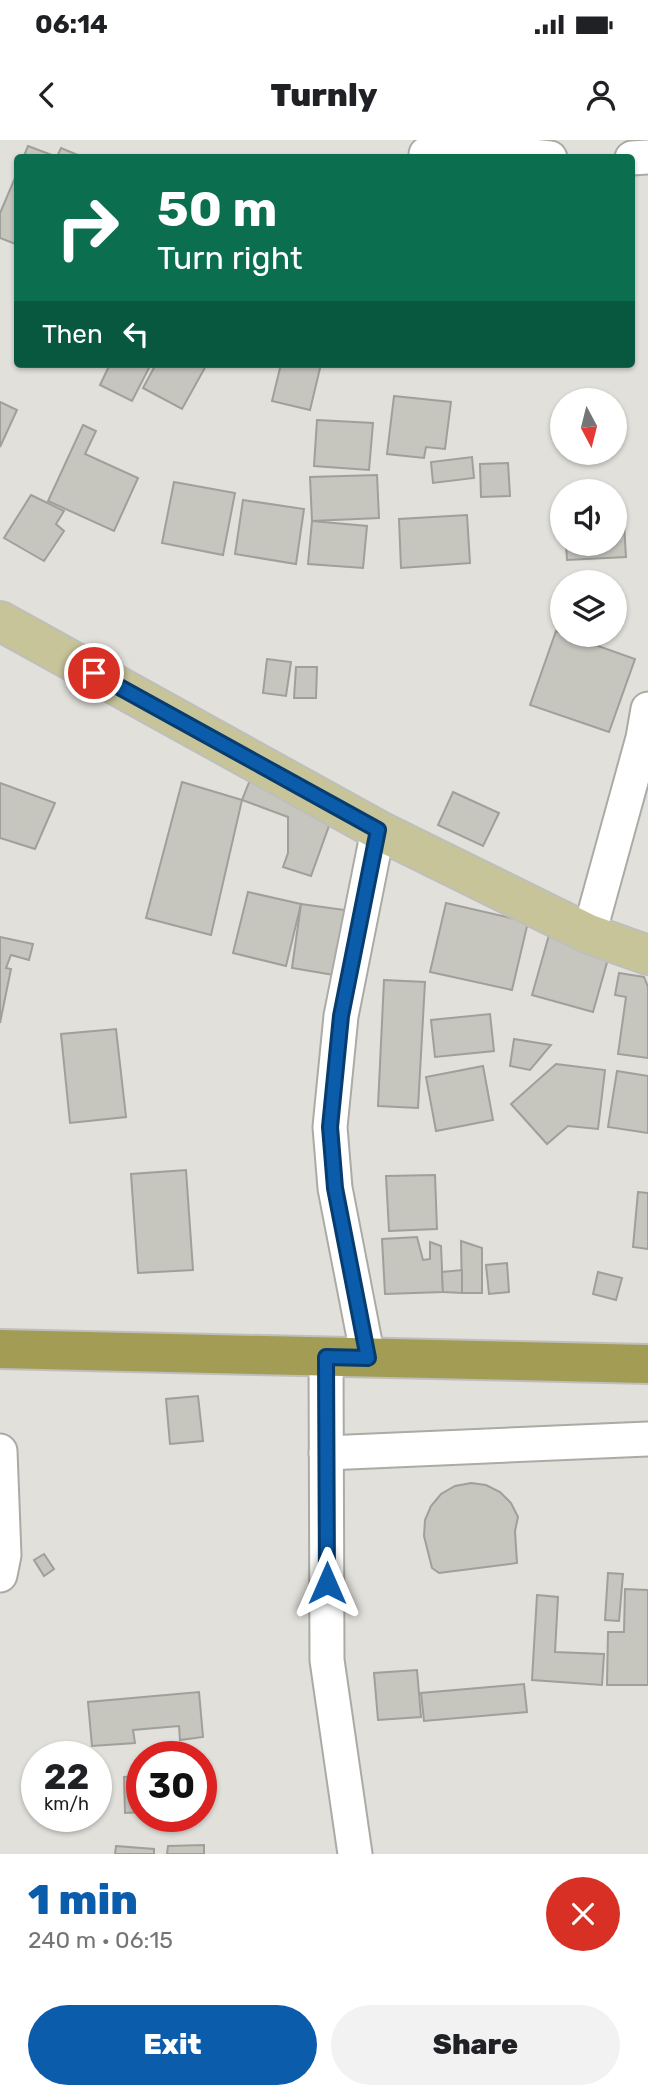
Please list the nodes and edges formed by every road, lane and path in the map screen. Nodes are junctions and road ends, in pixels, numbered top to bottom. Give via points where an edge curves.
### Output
1 (426, 154) dead end
2 (522, 154) edge
3 (0, 621) edge
4 (648, 709) edge
5 (378, 830) junction
6 (589, 934) junction
7 (648, 955) edge
8 (0, 1349) edge
9 (326, 1357) junction
10 (368, 1358) junction
11 (648, 1364) edge
12 (648, 1439) edge
13 (0, 1451) edge
14 (326, 1453) junction
15 (0, 1574) edge
16 (355, 1854) edge

1 - 2 street
3 - 5 main road
4 - 6 street
5 - 6 main road
5 - 10 street via 341,1016 330,1127 335,1188
6 - 7 main road
8 - 9 highway
9 - 10 highway
9 - 14 street
10 - 11 highway
12 - 14 street
13 - 15 street via 4,1555
14 - 16 street via 327,1660

